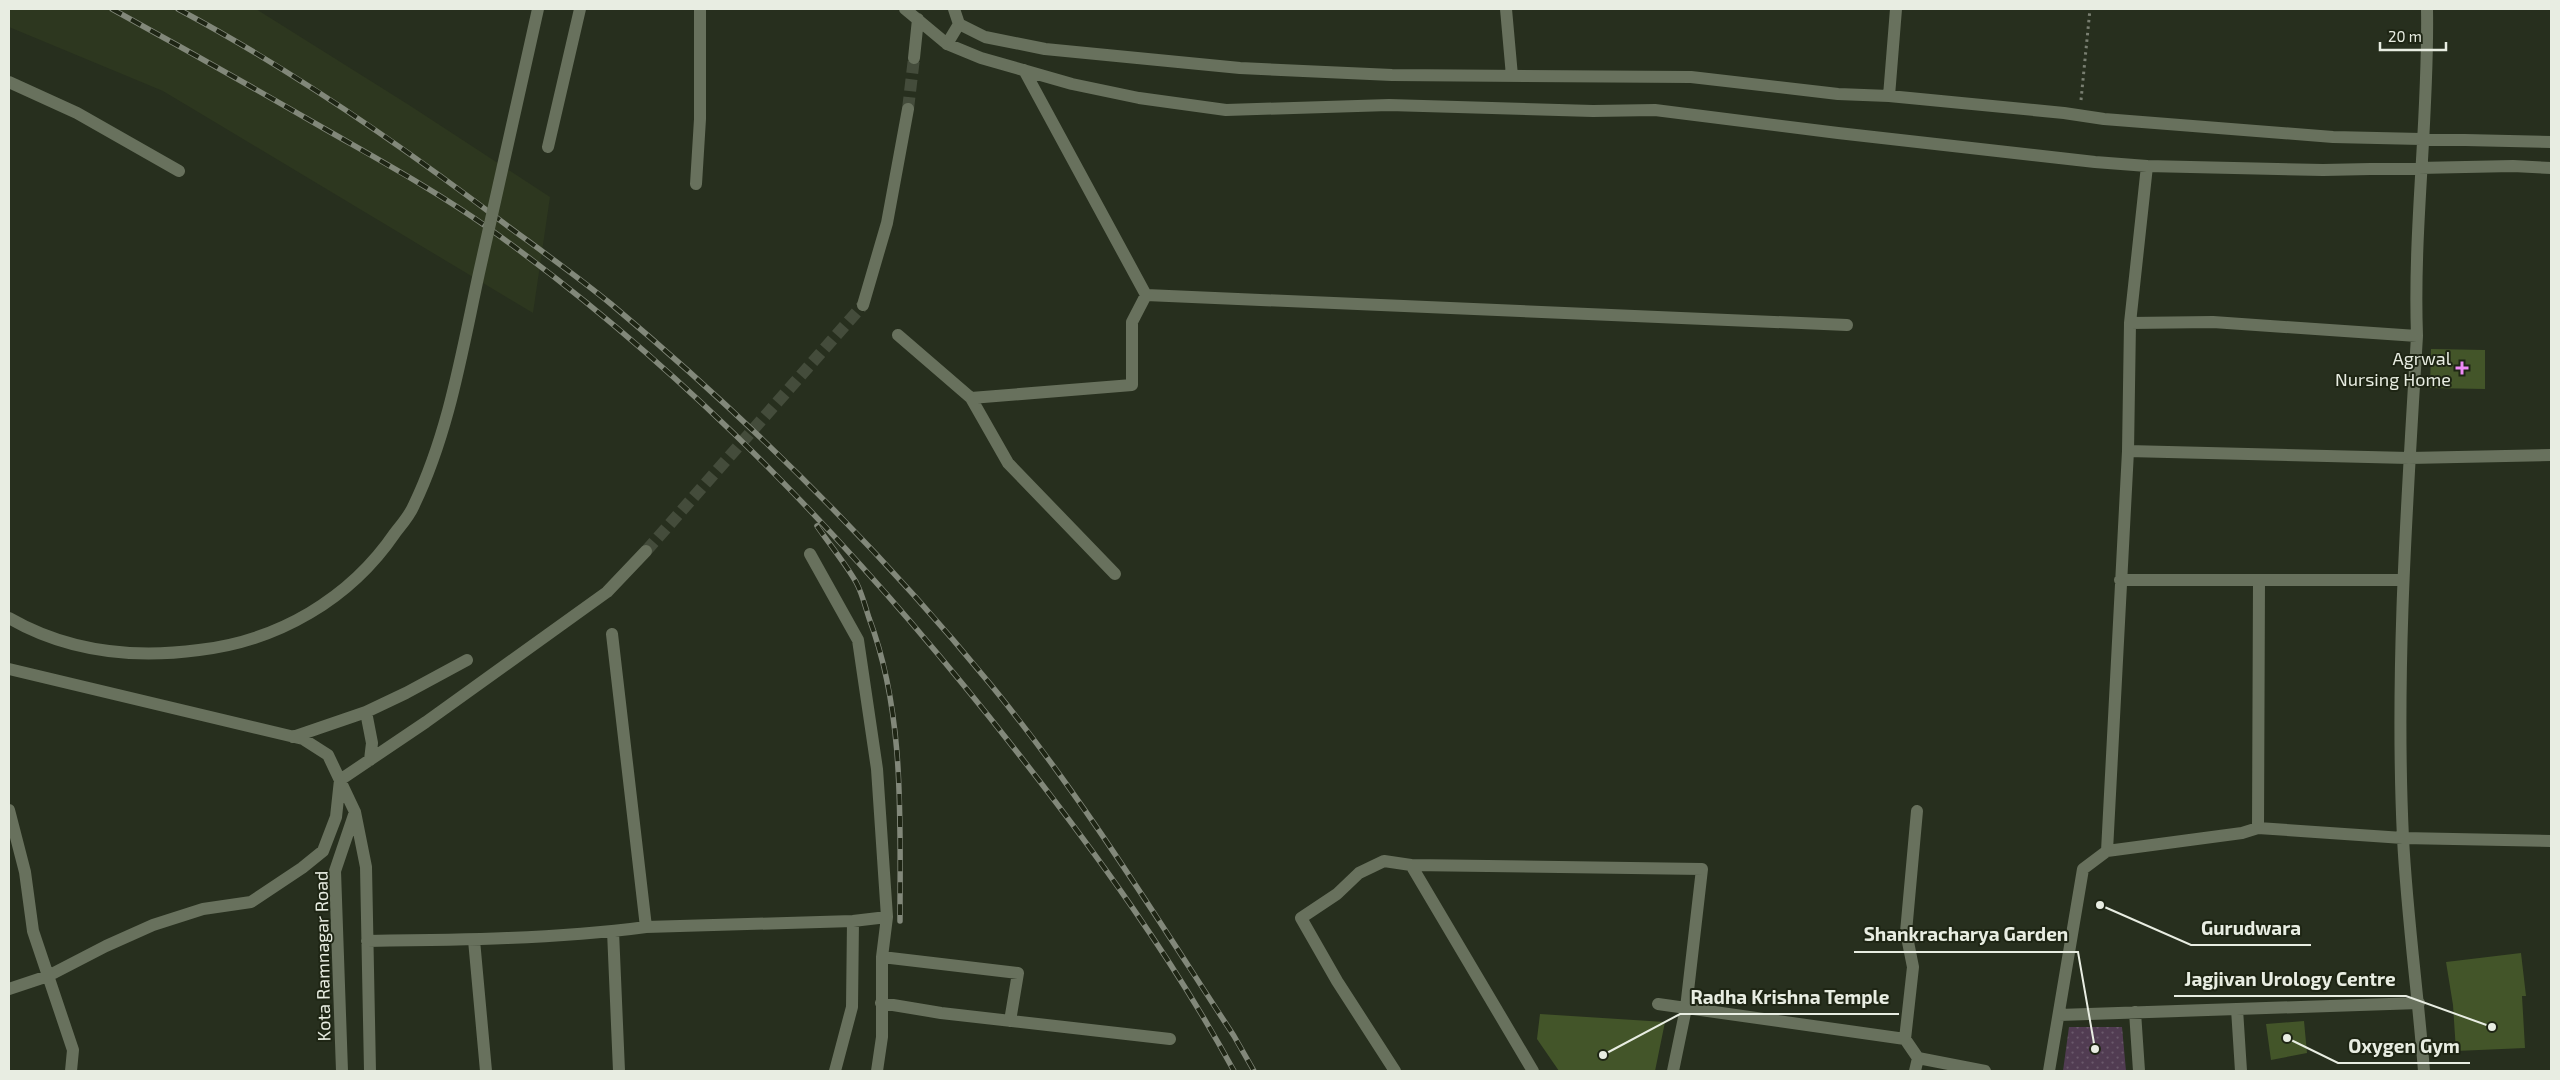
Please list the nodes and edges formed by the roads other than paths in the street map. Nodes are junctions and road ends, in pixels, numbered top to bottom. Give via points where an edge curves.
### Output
1 (538, 9) edge
2 (580, 9) edge
3 (700, 9) edge
4 (905, 9) edge
5 (954, 9) edge
6 (1506, 9) edge
7 (1896, 9) edge
8 (2427, 9) edge
9 (918, 19) junction
10 (959, 24) junction
11 (946, 44) junction
12 (914, 58) tunnel mouth
13 (1024, 70) junction
14 (1512, 76) junction
15 (9, 82) edge
16 (1889, 96) junction
17 (908, 109) tunnel mouth
18 (2425, 138) junction
19 (2551, 142) edge
20 (548, 147) dead end
21 (2147, 166) junction
22 (2551, 168) edge
23 (2422, 169) junction
24 (179, 171) dead end
25 (696, 184) dead end
26 (1146, 295) junction
27 (863, 305) tunnel mouth
28 (2130, 323) junction
29 (1847, 325) dead end
30 (898, 335) dead end
31 (2417, 336) junction
32 (971, 398) junction
33 (2128, 451) junction
34 (2551, 454) edge
35 (2409, 458) junction
36 (646, 551) tunnel mouth
37 (810, 554) dead end
38 (1115, 574) dead end
39 (2120, 580) junction
40 (2259, 580) junction
41 (2403, 580) junction
42 (9, 618) edge
43 (612, 634) dead end
44 (467, 660) dead end
45 (9, 669) edge
46 (366, 712) junction
47 (293, 736) junction
48 (370, 760) junction
49 (340, 780) junction
50 (9, 810) edge
51 (1917, 811) dead end
52 (354, 812) junction
53 (2258, 828) junction
54 (2403, 838) junction
55 (2551, 841) edge
56 (2107, 852) junction
57 (1411, 865) junction
58 (887, 917) junction
59 (853, 921) junction
60 (646, 927) junction
61 (613, 932) junction
62 (474, 940) junction
63 (367, 941) junction
64 (882, 957) junction
65 (48, 976) junction
66 (9, 989) edge
67 (881, 1003) junction
68 (2418, 1003) junction
69 (1658, 1004) dead end
70 (1686, 1008) junction
71 (2237, 1009) junction
72 (2135, 1012) junction
73 (2058, 1015) junction
74 (1010, 1021) junction
75 (1170, 1039) dead end
76 (1905, 1039) junction
77 (1918, 1058) junction
78 (71, 1071) edge
79 (342, 1071) edge
80 (370, 1071) edge
81 (486, 1071) edge
82 (619, 1071) edge
83 (835, 1071) edge
84 (877, 1071) edge
85 (1395, 1071) edge
86 (1533, 1071) edge
87 (1673, 1071) edge
88 (1915, 1071) edge
89 (1985, 1071) edge
90 (2049, 1071) edge
91 (2139, 1071) edge
92 (2241, 1071) edge
93 (2424, 1071) edge

1 - 42 street, bridge via 441,438 414,507 379,557 344,591 299,620 268,634 213,649 157,656 99,651 34,633
2 - 20 street
3 - 25 street via 700,119
4 - 9 street
5 - 10 street
6 - 14 street
7 - 16 street
8 - 18 street
9 - 11 street
9 - 12 street
10 - 11 street
10 - 14 street via 985,37 1044,49 1240,68 1392,75
11 - 13 street
13 - 21 street via 1139,98 1226,110 1389,105 1655,110
13 - 26 street
14 - 16 street via 1691,77 1838,94
15 - 24 street via 77,113
16 - 18 street via 2202,128 2333,137
17 - 27 street via 887,224
18 - 19 street
18 - 23 street
21 - 23 street
21 - 28 street
22 - 23 street
23 - 31 street
26 - 29 street
26 - 32 street via 1132,322 1132,385
28 - 31 street via 2213,322
28 - 33 street
30 - 32 street
31 - 35 street
32 - 38 street via 1008,463
33 - 35 street
33 - 39 street
34 - 35 street
35 - 41 street
36 - 48 street via 607,592
37 - 58 street via 858,640 877,769
39 - 40 street
39 - 56 street
40 - 41 street
40 - 53 street
41 - 54 street
43 - 60 street
44 - 46 street
45 - 47 street
46 - 47 street
46 - 48 street via 371,735
47 - 49 street via 328,755
48 - 49 street
49 - 52 street
49 - 65 street via 336,817 323,851 302,868 251,902 203,910 153,925
50 - 65 street via 26,872 33,931
51 - 76 street via 1906,932 1913,967
52 - 63 street via 366,867
52 - 79 street, Kota Ramnagar Road via 335,871
53 - 54 street
53 - 56 street
54 - 55 street
54 - 68 street
56 - 73 street via 2083,869
57 - 70 street via 1702,869
57 - 85 street via 1384,861 1359,873 1337,894 1301,918
57 - 86 street
58 - 59 street
58 - 64 street
59 - 60 street
59 - 83 street via 852,1007
60 - 61 street
61 - 62 street
61 - 82 street
62 - 63 street
62 - 81 street
63 - 80 street
64 - 67 street
64 - 74 street via 1018,973
65 - 66 street
65 - 78 street via 73,1050
67 - 74 street
67 - 84 street via 882,1037
68 - 71 street
68 - 93 street
69 - 70 street
70 - 76 street
70 - 87 street
71 - 72 street
71 - 92 street
72 - 73 street
72 - 91 street
73 - 90 street
74 - 75 street
76 - 77 street
77 - 88 street
77 - 89 street

